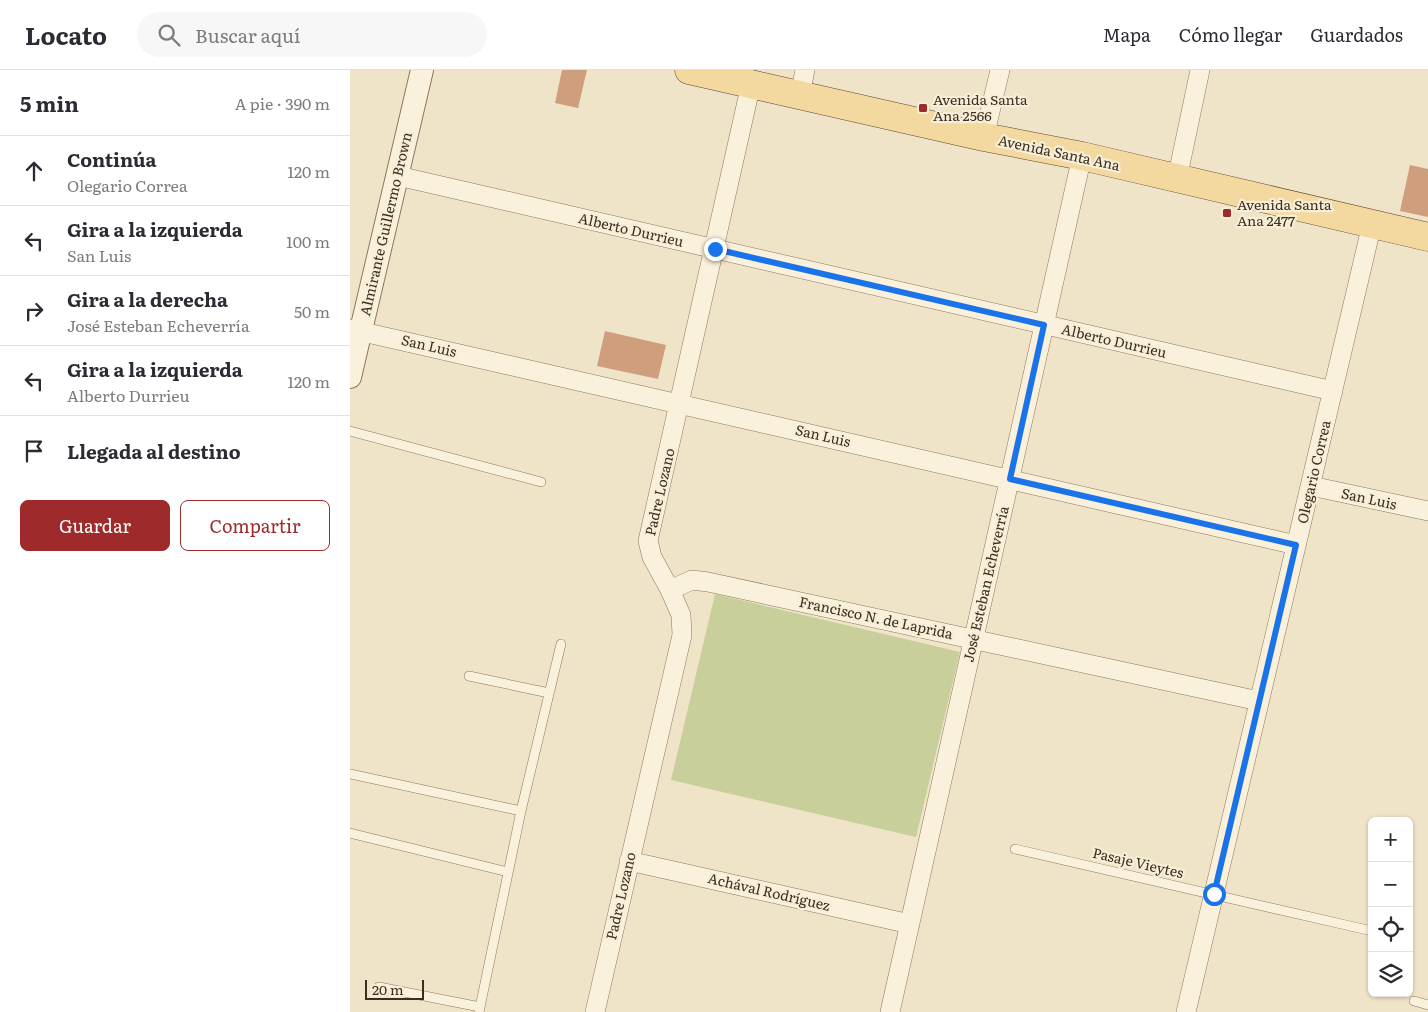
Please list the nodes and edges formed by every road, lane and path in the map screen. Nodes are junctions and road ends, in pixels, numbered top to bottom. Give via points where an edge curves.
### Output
1 (422, 70) edge
2 (689, 70) edge
3 (1000, 70) edge
4 (1200, 70) edge
5 (802, 82) edge
6 (751, 84) junction
7 (984, 137) junction
8 (1082, 156) junction
9 (398, 176) junction
10 (1177, 179) junction
11 (1372, 224) junction
12 (1428, 237) edge
13 (715, 249) junction
14 (1044, 325) junction
15 (356, 330) edge
16 (350, 377) edge
17 (1333, 391) junction
18 (680, 404) junction
19 (350, 431) edge
20 (1010, 479) junction
21 (541, 482) dead end
22 (1311, 486) junction
23 (1428, 511) edge
24 (1296, 545) junction
25 (670, 590) junction
26 (974, 639) junction
27 (561, 644) dead end
28 (469, 676) dead end
29 (549, 693) junction
30 (1260, 702) junction
31 (350, 774) edge
32 (521, 811) junction
33 (350, 833) edge
34 (1015, 848) dead end
35 (629, 861) junction
36 (508, 872) junction
37 (1214, 894) junction
38 (910, 924) junction
39 (1368, 930) edge
40 (379, 986) dead end
41 (1414, 1002) dead end
42 (1428, 1005) edge
43 (480, 1010) edge
44 (595, 1012) edge
45 (890, 1012) edge
46 (1186, 1012) edge

1 - 9 street, Almirante Guillermo Brown
2 - 6 main road, Avenida Santa Ana
3 - 7 street
4 - 10 street
5 - 6 main road, Avenida Santa Ana
5 - 7 main road, Avenida Santa Ana
6 - 13 street, Padre Lozano
7 - 8 main road, Avenida Santa Ana
8 - 10 main road, Avenida Santa Ana
8 - 14 street, José Esteban Echeverría
9 - 13 street, Alberto Durrieu
9 - 15 street, Almirante Guillermo Brown
10 - 11 main road, Avenida Santa Ana
11 - 12 main road, Avenida Santa Ana
11 - 17 street, Olegario Correa
13 - 14 street, Alberto Durrieu
13 - 18 street, Padre Lozano
14 - 17 street, Alberto Durrieu
14 - 20 street, José Esteban Echeverría
15 - 16 street, Almirante Guillermo Brown
15 - 18 street, San Luis
17 - 22 street, Olegario Correa
18 - 20 street, San Luis
18 - 25 street, Padre Lozano via 648,542 652,557
19 - 21 lane
20 - 24 street, San Luis
20 - 26 street, José Esteban Echeverría
22 - 23 street, San Luis
22 - 24 street, Olegario Correa
24 - 30 street, Olegario Correa
25 - 26 street, Francisco N. de Laprida via 692,580 708,582
25 - 35 street, Padre Lozano via 681,615 682,635
26 - 30 street, Francisco N. de Laprida
26 - 38 street, José Esteban Echeverría
27 - 29 lane
28 - 29 lane
29 - 32 lane
30 - 37 street, Olegario Correa
31 - 32 lane
32 - 36 lane
33 - 36 lane
34 - 37 lane, Pasaje Vieytes
35 - 38 street, Achával Rodríguez
35 - 44 street, Padre Lozano
36 - 43 lane
37 - 39 lane, Pasaje Vieytes
37 - 46 street, Olegario Correa
38 - 45 street, José Esteban Echeverría
40 - 43 lane
41 - 42 lane

